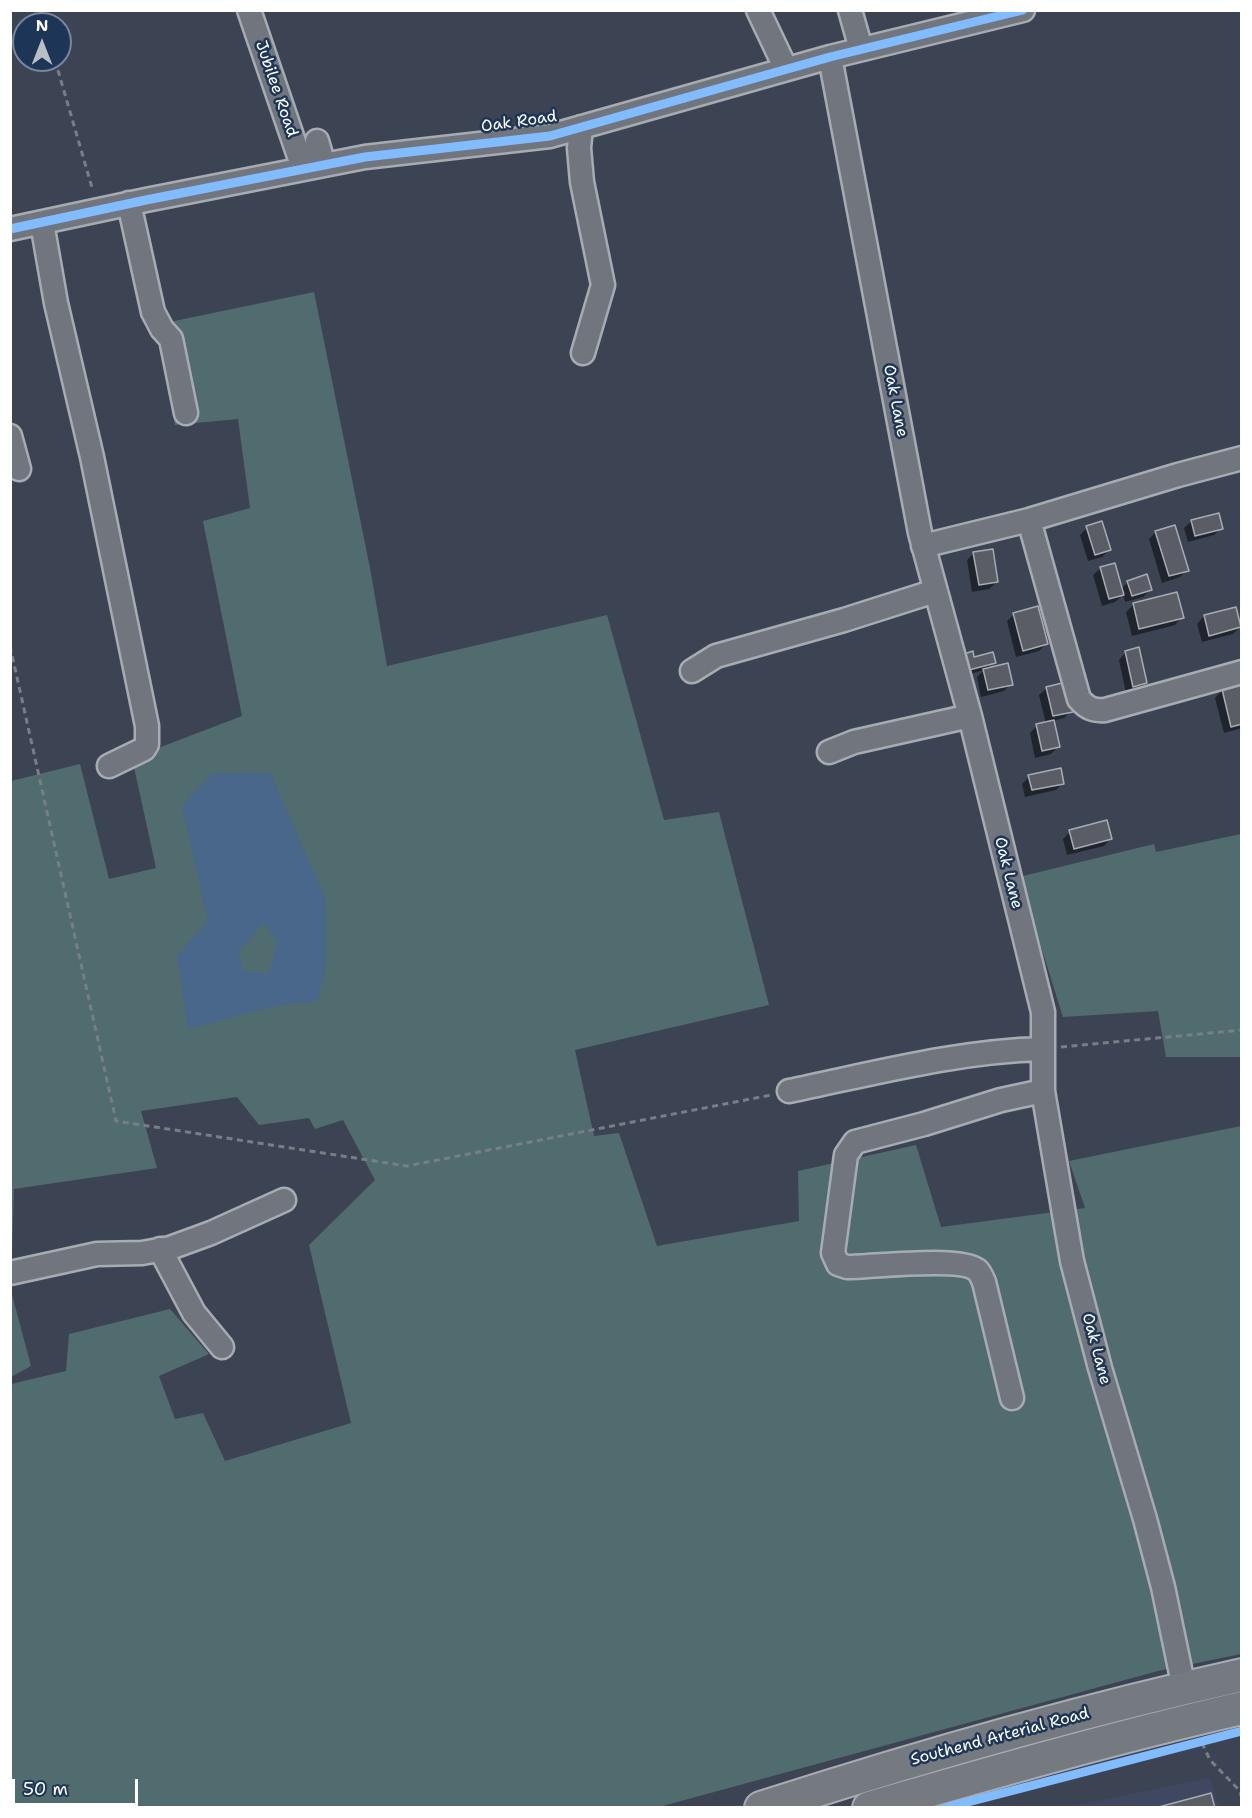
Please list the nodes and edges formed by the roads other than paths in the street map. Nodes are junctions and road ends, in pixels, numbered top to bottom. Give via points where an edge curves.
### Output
1 (249, 10) edge
2 (758, 10) edge
3 (850, 10) edge
4 (1023, 10) edge
5 (861, 50) junction
6 (830, 57) junction
7 (786, 69) junction
8 (581, 127) junction
9 (317, 141) dead end
10 (314, 166) junction
11 (129, 203) junction
12 (42, 223) junction
13 (10, 229) edge
14 (583, 353) dead end
15 (186, 413) dead end
16 (10, 436) edge
17 (1242, 458) edge
18 (19, 469) dead end
19 (1029, 520) junction
20 (923, 546) junction
21 (936, 591) junction
22 (692, 672) dead end
23 (1242, 672) edge
24 (970, 716) junction
25 (829, 752) dead end
26 (109, 766) dead end
27 (1043, 1049) junction
28 (789, 1091) road end
29 (1043, 1091) junction
30 (284, 1200) dead end
31 (160, 1249) junction
32 (10, 1273) edge
33 (222, 1347) dead end
34 (1012, 1398) dead end
35 (1242, 1675) edge
36 (1184, 1688) junction
37 (1242, 1708) edge
38 (761, 1808) edge
39 (869, 1808) edge

1 - 10 street, Jubilee Road
2 - 7 street
3 - 5 street
4 - 5 street, Oak Road
5 - 6 street, Oak Road
6 - 7 street, Oak Road
6 - 20 street, Oak Lane
7 - 8 street, Oak Road
8 - 10 street, Oak Road via 550,136
8 - 14 street via 582,182 603,285
9 - 10 street
10 - 11 street, Oak Road
11 - 12 street, Oak Road
11 - 15 street via 153,312 171,339
12 - 13 street, Oak Road
12 - 26 street via 147,726 144,749
16 - 18 street
17 - 19 street
19 - 20 street
19 - 23 street via 1079,699 1087,707 1105,710
20 - 21 street, Oak Lane
21 - 22 street via 716,656
21 - 24 street, Oak Lane
24 - 25 street via 854,742
24 - 27 street, Oak Lane via 1043,1012
27 - 28 street via 946,1059
27 - 29 street, Oak Lane
29 - 34 street via 855,1142 846,1155 833,1253 838,1264 847,1267 940,1263 963,1264 977,1270 984,1282
29 - 36 street, Oak Lane via 1072,1261 1163,1587
30 - 31 street via 211,1233
31 - 32 street via 97,1254
31 - 33 street via 194,1313
35 - 36 highway, Southend Arterial Road
36 - 38 highway, Southend Arterial Road via 1037,1726
37 - 39 highway, Southend Arterial Road via 1043,1758

